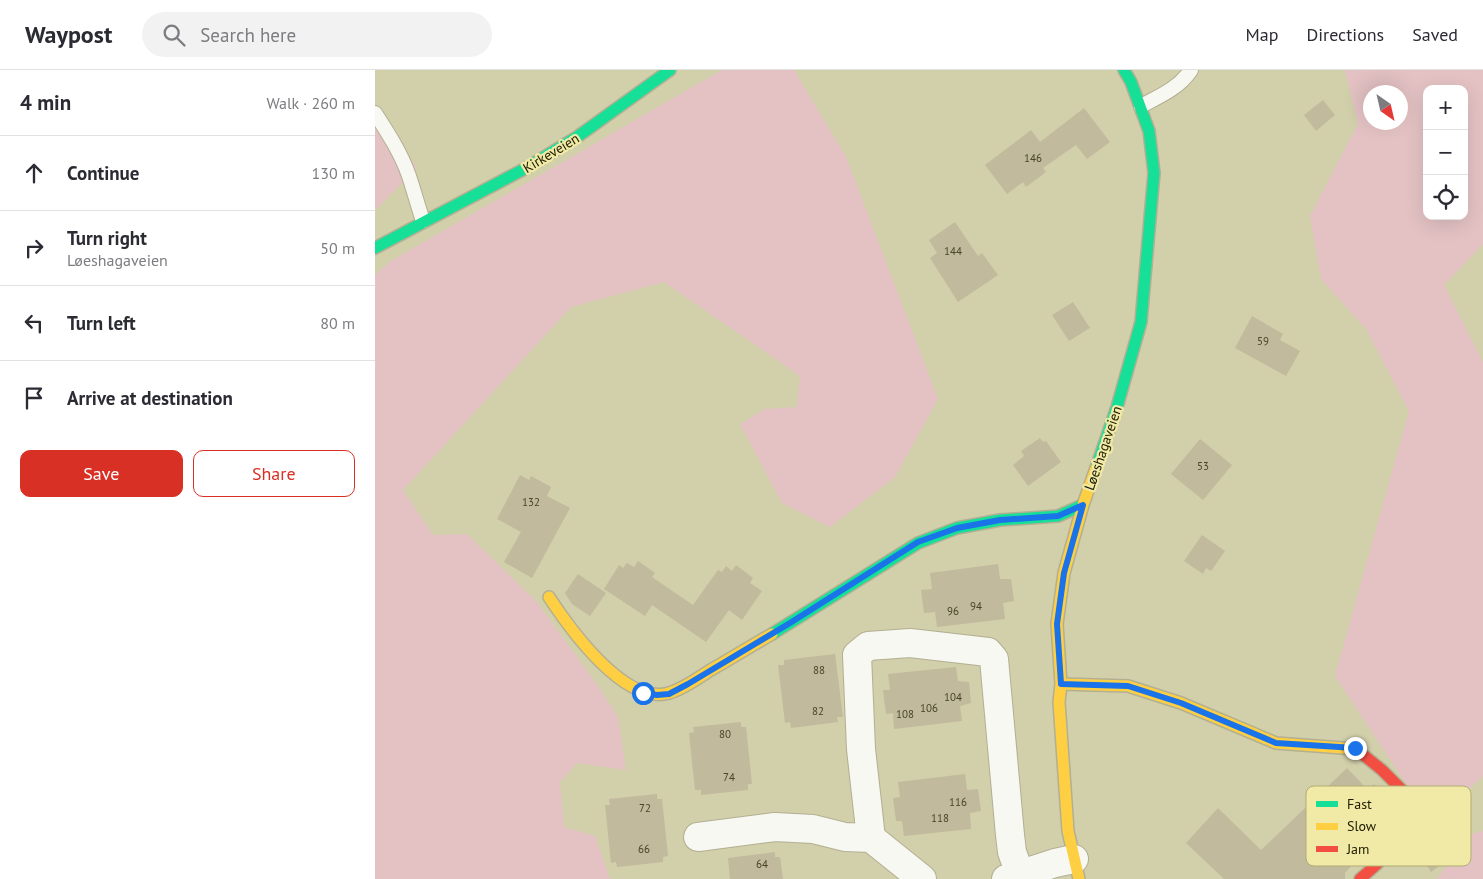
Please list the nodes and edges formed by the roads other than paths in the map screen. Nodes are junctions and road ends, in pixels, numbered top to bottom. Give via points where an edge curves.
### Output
1 (670, 70) edge
2 (1124, 70) edge
3 (1191, 70) edge
4 (1141, 106) junction
5 (375, 113) edge
6 (423, 221) junction
7 (377, 242) edge
8 (1083, 505) junction
9 (549, 597) dead end
10 (1061, 684) junction
11 (1398, 786) edge
12 (698, 838) dead end
13 (871, 838) junction
14 (1375, 866) edge
15 (1077, 869) edge
16 (1013, 877) edge
17 (922, 879) edge
18 (1360, 879) edge

1 - 6 street, Kirkeveien via 637,96 528,167
2 - 4 street, Løeshagaveien
3 - 4 lane via 1175,88
4 - 8 street, Løeshagaveien via 1149,130 1154,173 1141,322 1117,407
5 - 6 lane via 403,162
6 - 7 street, Kirkeveien
8 - 9 street via 1058,516 1000,520 957,528 918,542 669,694 643,693 616,676 564,619
8 - 10 street, Løeshagaveien via 1063,581 1057,624
10 - 11 street via 1128,686 1181,703 1276,743 1355,748
10 - 15 street, Løeshagaveien via 1059,702 1068,831
12 - 13 street via 775,827
13 - 16 street via 861,749 857,655 868,646 910,643 988,652 994,659
13 - 17 street
14 - 18 street
15 - 16 street via 1055,863

